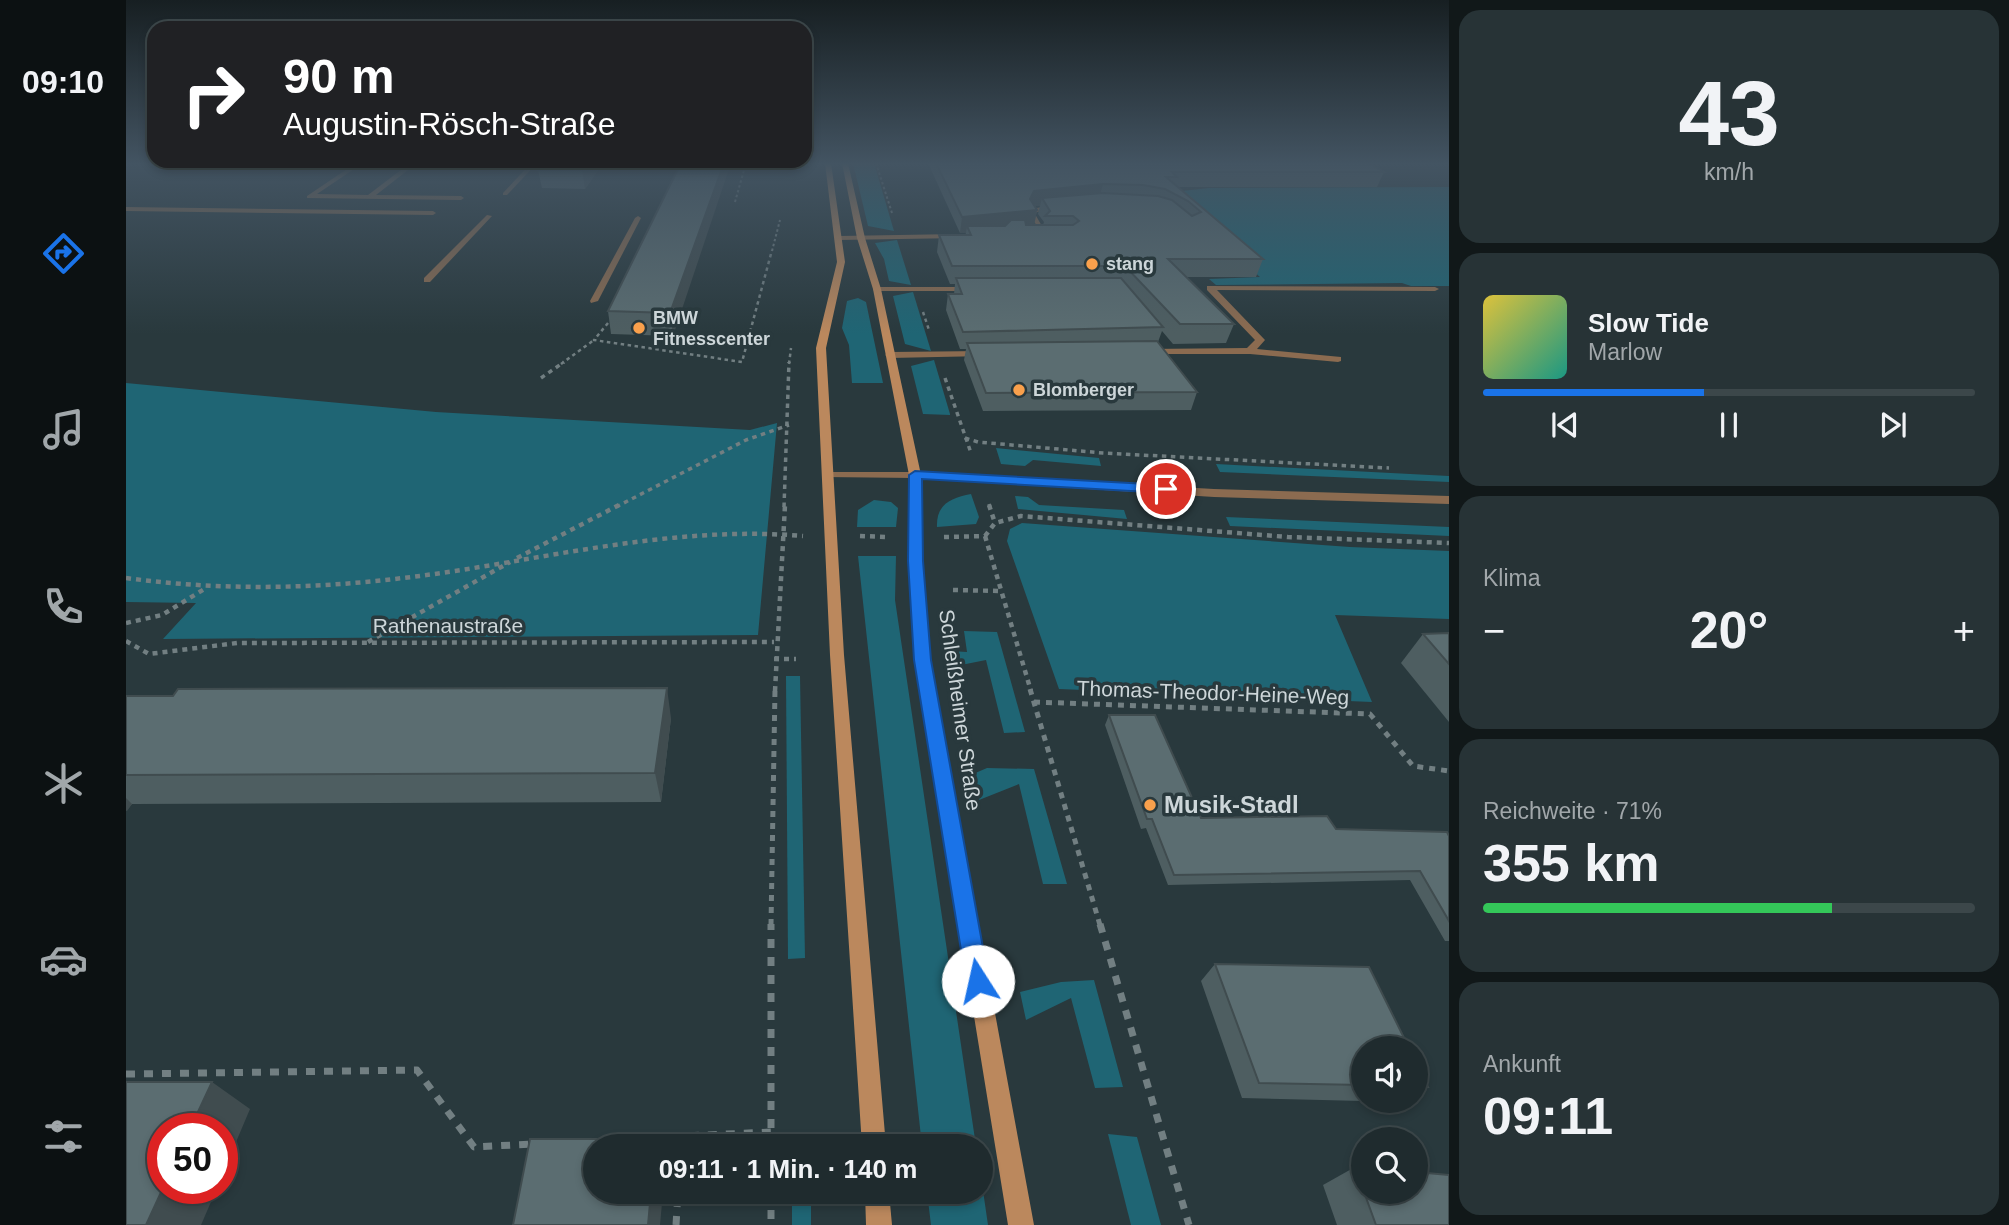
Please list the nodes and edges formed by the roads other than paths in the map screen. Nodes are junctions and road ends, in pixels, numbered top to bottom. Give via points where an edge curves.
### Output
1 (485, 220) edge
2 (637, 220) edge
3 (836, 220) edge
4 (857, 220) edge
5 (1036, 220) edge
6 (962, 236) edge
7 (1044, 237) edge
8 (839, 238) junction
9 (861, 238) junction
10 (427, 280) dead end
11 (877, 289) junction
12 (984, 289) edge
13 (1435, 289) dead end
14 (594, 301) dead end
15 (1163, 342) edge
16 (1172, 352) junction
17 (1250, 352) junction
18 (1130, 353) edge
19 (991, 354) edge
20 (890, 355) junction
21 (1338, 359) dead end
22 (828, 475) junction
23 (915, 475) junction
24 (1449, 500) edge
25 (873, 1134) edge
26 (878, 1204) edge
27 (879, 1225) edge
28 (1021, 1225) edge

1 - 10 street
2 - 14 street
3 - 8 main road
4 - 9 main road, Schleißheimer Straße
5 - 7 street via 1041,227 1037,231 1017,235
6 - 9 street
8 - 9 street
8 - 22 main road via 841,262 821,348
9 - 11 main road, Schleißheimer Straße
11 - 12 street
11 - 20 main road, Schleißheimer Straße
13 - 17 street via 1210,288 1260,340
15 - 16 street
16 - 17 street
16 - 18 street
17 - 21 street
19 - 20 street
20 - 23 main road, Schleißheimer Straße
22 - 23 street
22 - 25 main road
23 - 24 street via 1214,493
23 - 28 main road, Schleißheimer Straße via 915,561 923,660
26 - 27 main road

